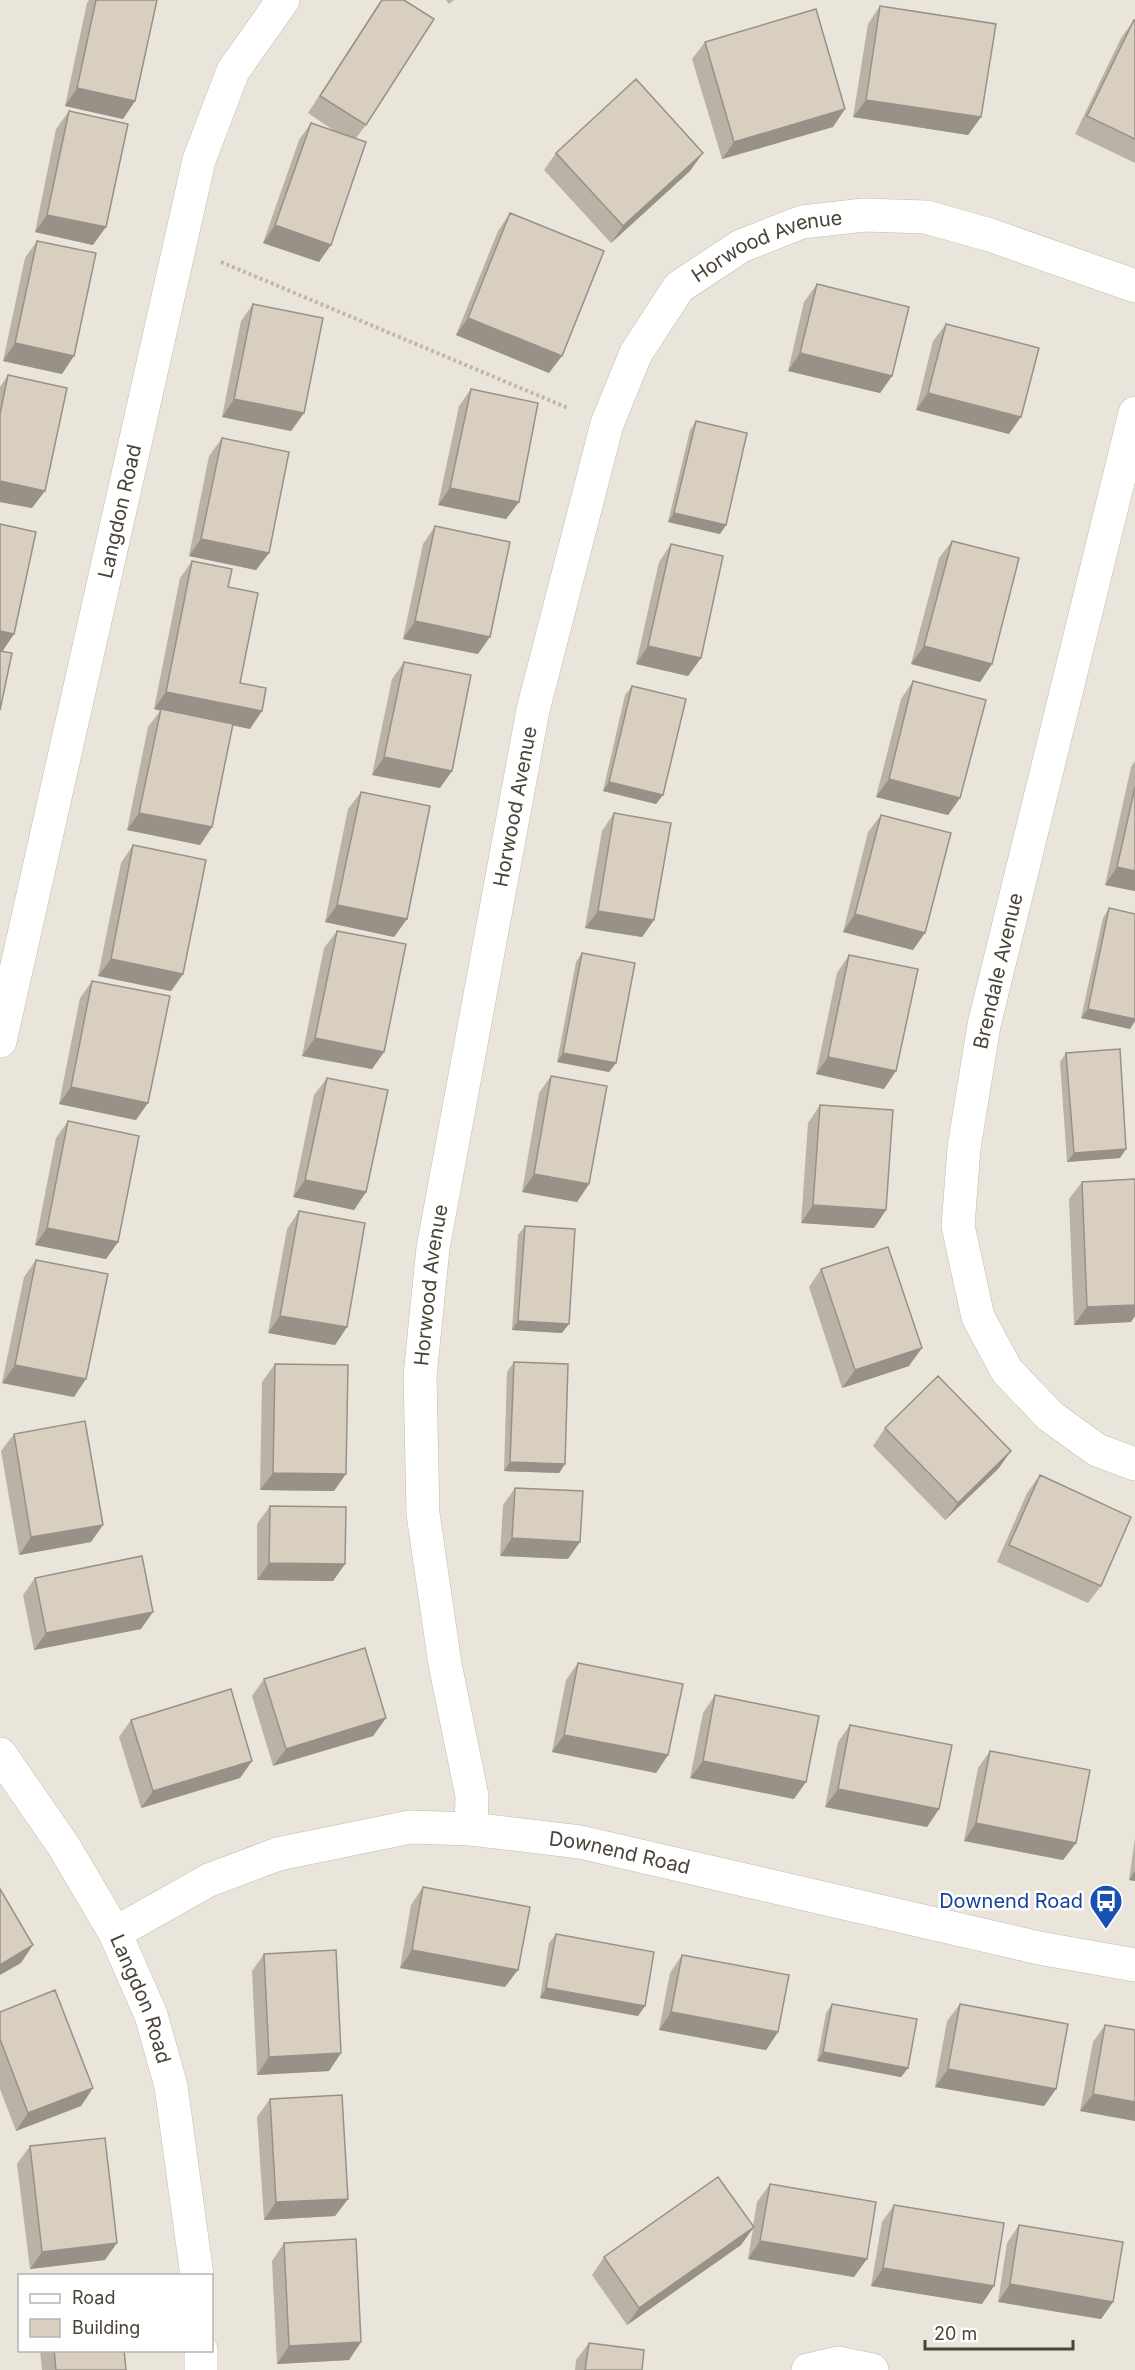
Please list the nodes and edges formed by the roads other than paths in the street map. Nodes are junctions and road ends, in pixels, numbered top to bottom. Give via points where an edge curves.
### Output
1 (283, 0) edge
2 (1135, 286) edge
3 (1135, 413) edge
4 (0, 1041) edge
5 (1135, 1464) edge
6 (0, 1754) edge
7 (471, 1828) junction
8 (115, 1933) junction
9 (1135, 1965) edge
10 (197, 2274) edge
11 (201, 2352) edge
12 (201, 2370) edge
13 (808, 2370) edge
14 (872, 2370) edge

1 - 4 street, Langdon Road via 233,71 199,160
2 - 7 street, Horwood Avenue via 927,217 864,215 802,222 741,246 679,287 636,352 607,424 533,710 433,1248 420,1376 423,1514 445,1664 472,1796
3 - 5 street, Brendale Avenue via 984,1024 964,1148 958,1226 978,1317 1007,1371 1050,1416 1097,1450
6 - 8 street, Langdon Road via 63,1845
7 - 8 street, Downend Road via 410,1827 278,1854 209,1880
7 - 9 street, Downend Road via 580,1842 1039,1948
8 - 10 street, Langdon Road via 151,2015 171,2086
11 - 12 street
13 - 14 street via 838,2363

